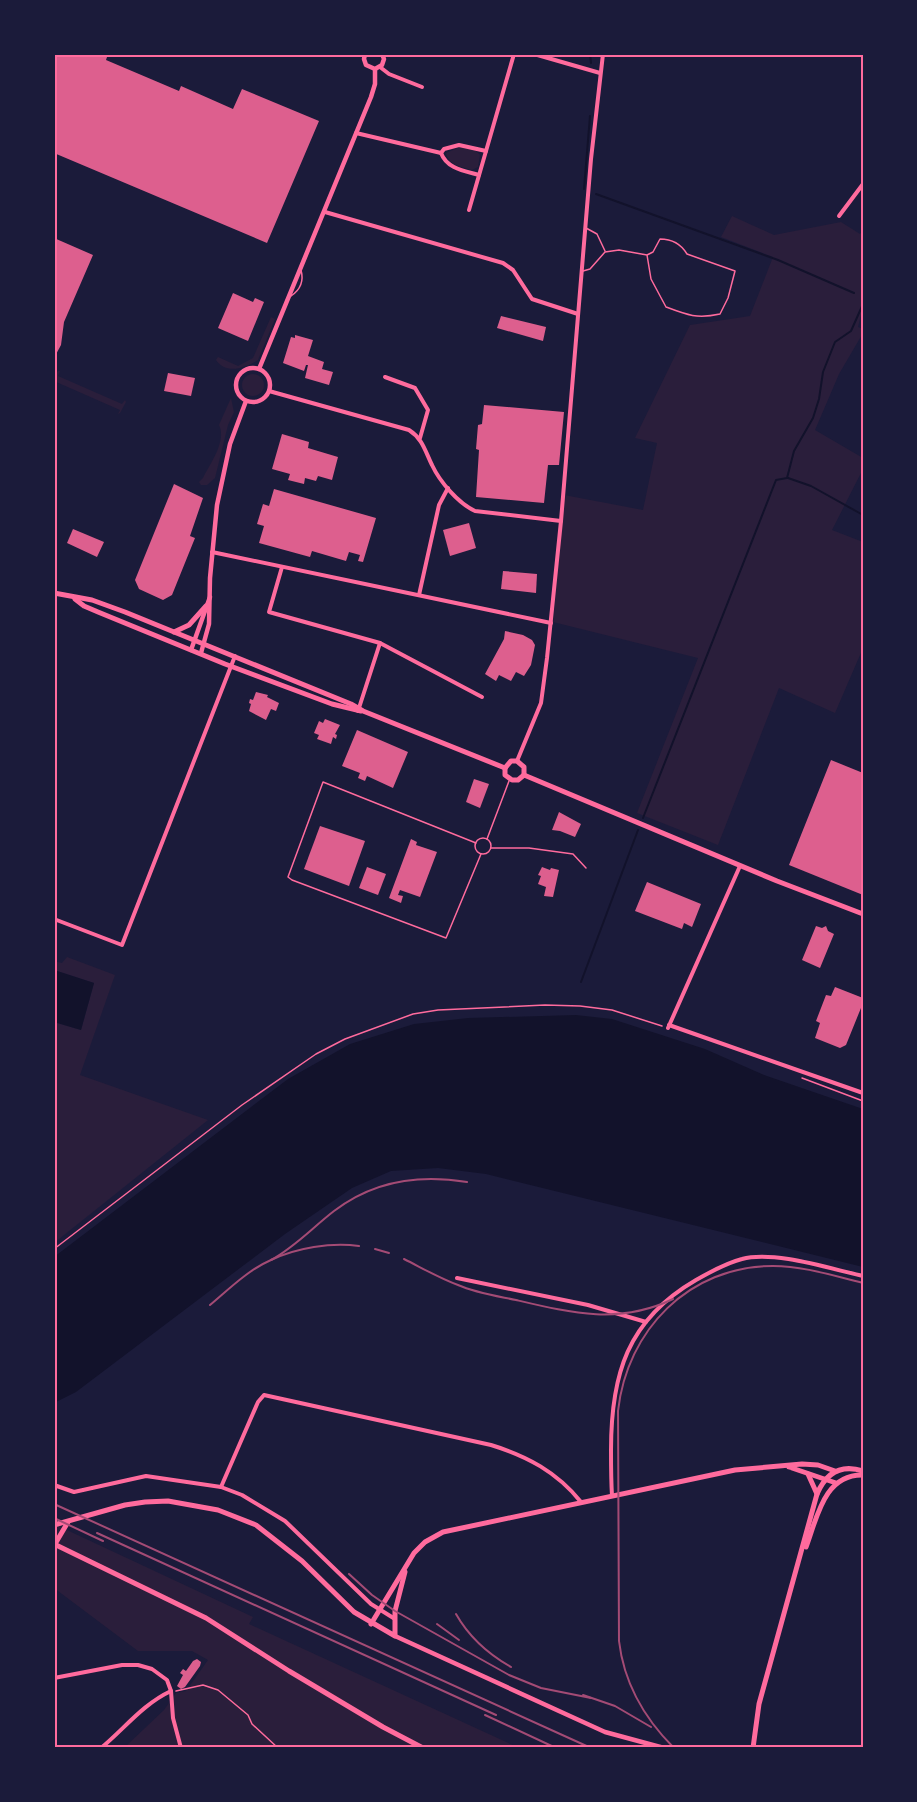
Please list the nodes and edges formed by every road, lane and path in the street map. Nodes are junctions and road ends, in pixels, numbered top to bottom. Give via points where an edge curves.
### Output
1 (365, 54) edge
2 (382, 54) edge
3 (514, 54) edge
4 (534, 54) edge
5 (603, 54) edge
6 (377, 68) junction
7 (600, 73) junction
8 (422, 87) dead end
9 (356, 134) junction
10 (486, 151) junction
11 (441, 153) junction
12 (479, 175) junction
13 (863, 184) edge
14 (469, 210) dead end
15 (325, 212) junction
16 (838, 216) dead end
17 (586, 228) junction
18 (605, 252) junction
19 (647, 255) junction
20 (582, 271) junction
21 (578, 314) junction
22 (259, 369) junction
23 (385, 377) dead end
24 (269, 391) junction
25 (246, 401) junction
26 (419, 438) junction
27 (448, 488) junction
28 (561, 521) junction
29 (212, 552) junction
30 (282, 567) junction
31 (54, 593) edge
32 (211, 594) junction
33 (420, 595) junction
34 (74, 598) junction
35 (206, 606) junction
36 (551, 623) junction
37 (174, 632) junction
38 (194, 639) junction
39 (204, 643) junction
40 (380, 643) junction
41 (191, 650) junction
42 (201, 653) junction
43 (235, 656) junction
44 (231, 666) junction
45 (482, 697) dead end
46 (360, 710) junction
47 (517, 761) junction
48 (505, 768) junction
49 (524, 775) junction
50 (509, 779) junction
51 (487, 839) junction
52 (476, 843) junction
53 (492, 848) junction
54 (481, 854) junction
55 (740, 865) junction
56 (586, 868) dead end
57 (863, 914) edge
58 (54, 919) edge
59 (668, 1026) junction
60 (863, 1094) edge
61 (54, 1249) edge
62 (863, 1276) edge
63 (457, 1278) dead end
64 (646, 1322) junction
65 (788, 1466) junction
66 (807, 1472) junction
67 (863, 1473) edge
68 (830, 1475) junction
69 (836, 1483) junction
70 (54, 1485) edge
71 (221, 1487) junction
72 (817, 1494) junction
73 (612, 1496) junction
74 (581, 1502) junction
75 (58, 1525) edge
76 (54, 1531) edge
77 (54, 1544) edge
78 (406, 1568) junction
79 (795, 1577) junction
80 (380, 1610) junction
81 (395, 1619) junction
82 (371, 1624) junction
83 (394, 1636) junction
84 (54, 1678) edge
85 (171, 1690) junction
86 (101, 1748) edge
87 (181, 1748) edge
88 (278, 1748) edge
89 (423, 1748) edge
90 (664, 1748) edge
91 (753, 1748) edge

1 - 6 street via 366,65
2 - 6 street via 384,59
3 - 10 street
4 - 7 street
5 - 7 street
6 - 8 street
6 - 9 street
7 - 17 street
9 - 11 street
9 - 15 street
10 - 11 street via 459,145 444,148
10 - 12 street
11 - 12 street via 453,167
12 - 14 street
13 - 16 street
15 - 21 street via 503,263 513,270 532,299
15 - 22 street
17 - 18 lane via 597,234
17 - 20 street
18 - 19 lane
18 - 20 lane via 590,269
19 - 19 lane via 651,279 666,307 693,317 720,314 735,271 687,254 682,245 663,238
20 - 21 street
21 - 28 street
22 - 24 street via 270,381
22 - 25 street via 243,371 237,380 236,390
23 - 26 street via 415,388 428,410
24 - 25 street via 262,400
24 - 26 street via 397,426
25 - 29 street via 230,444
26 - 27 street
27 - 28 street via 475,512
27 - 33 street via 439,505
28 - 36 street
29 - 30 street
29 - 32 street
30 - 33 street
30 - 40 street via 269,612
31 - 34 main road
32 - 35 street
32 - 39 street
33 - 36 street
34 - 37 main road via 92,600
34 - 41 main road via 91,609
35 - 37 main road via 189,625
35 - 38 street
36 - 47 street via 541,704
37 - 38 main road
38 - 39 main road
38 - 41 street
39 - 42 street
39 - 43 main road
40 - 45 street
40 - 46 street
41 - 42 main road
42 - 44 main road
43 - 44 street
43 - 46 main road
44 - 46 main road via 332,704
44 - 58 street via 122,945
46 - 48 main road
47 - 48 main road via 511,761
47 - 49 main road via 524,767
48 - 50 main road
49 - 50 main road via 518,780
49 - 55 main road
50 - 51 lane
51 - 52 lane
51 - 53 lane
52 - 54 lane
52 - 54 lane via 323,782 288,877 446,938
53 - 54 lane
53 - 56 lane via 573,854
55 - 57 main road
55 - 59 street
59 - 60 street
59 - 61 path via 612,1010 580,1006 413,1014 316,1054
62 - 64 street via 777,1258 742,1258 690,1283
63 - 64 street via 588,1305
64 - 73 street via 629,1350 614,1394
65 - 66 main road
65 - 68 main road via 825,1468
65 - 73 main road via 735,1470
66 - 68 main road
66 - 72 main road
67 - 68 main road via 847,1468
67 - 69 main road
68 - 69 main road
68 - 72 main road
69 - 79 main road via 824,1500
70 - 71 street via 74,1492 146,1476
71 - 74 street via 264,1395 518,1453 562,1481
71 - 80 street via 285,1521
72 - 79 main road
73 - 74 main road
74 - 78 main road via 443,1532 419,1547
75 - 76 main road
75 - 77 main road
75 - 82 main road via 125,1504 168,1501 218,1510 255,1525 287,1548
77 - 89 main road via 206,1618
78 - 80 main road
78 - 81 main road
79 - 91 main road via 759,1704
80 - 81 street
80 - 82 main road
81 - 83 main road
82 - 83 main road
83 - 90 street via 605,1732
84 - 85 street via 138,1665 167,1680
85 - 86 street via 159,1696
85 - 87 street via 172,1718
85 - 88 path via 203,1685 218,1690 249,1715 252,1724

